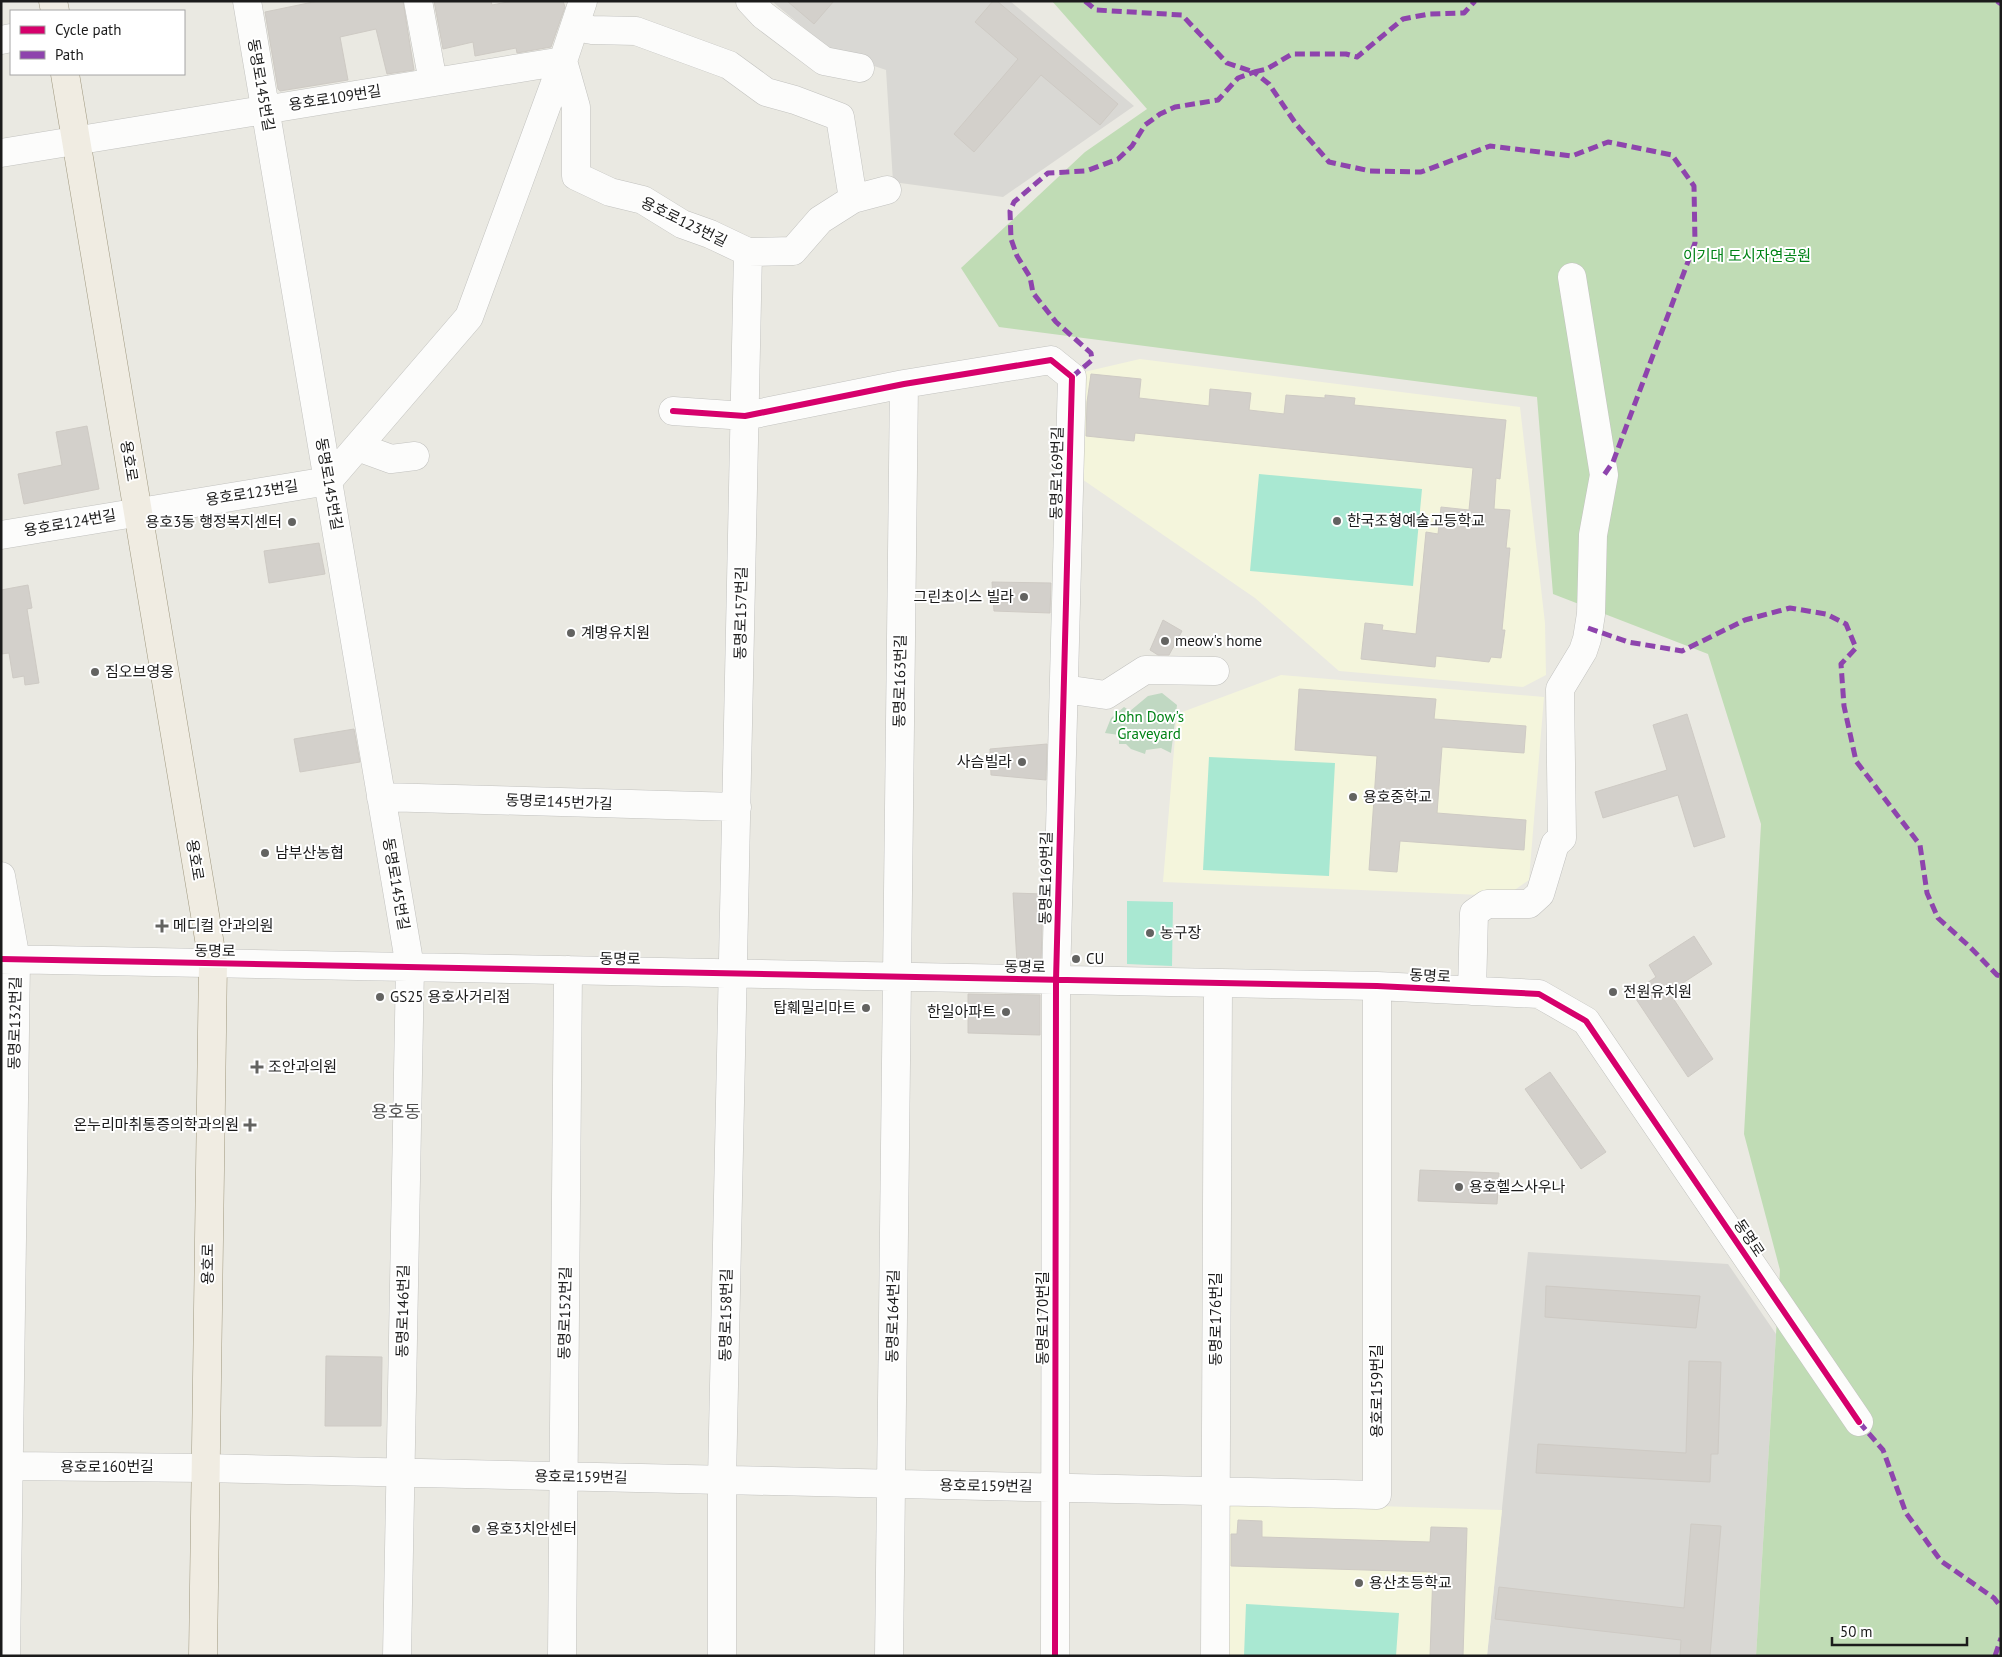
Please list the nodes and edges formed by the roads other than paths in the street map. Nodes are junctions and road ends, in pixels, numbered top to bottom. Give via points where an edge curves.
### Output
1 (247, 1) edge
2 (418, 1) edge
3 (583, 1) edge
4 (750, 1) edge
5 (575, 27) junction
6 (563, 61) junction
7 (860, 68) dead end
8 (65, 75) edge
9 (432, 82) junction
10 (265, 109) junction
11 (76, 140) junction
12 (1, 153) edge
13 (887, 190) dead end
14 (853, 199) junction
15 (748, 252) junction
16 (1572, 277) dead end
17 (904, 384) junction
18 (673, 411) dead end
19 (745, 416) junction
20 (358, 447) junction
21 (415, 456) dead end
22 (328, 481) junction
23 (138, 511) junction
24 (1, 534) edge
25 (1215, 671) dead end
26 (1064, 689) junction
27 (381, 797) junction
28 (736, 807) junction
29 (1, 876) edge
30 (9, 960) edge
31 (212, 964) junction
32 (410, 967) junction
33 (568, 970) junction
34 (733, 974) junction
35 (897, 977) junction
36 (1056, 980) junction
37 (1218, 983) junction
38 (1377, 986) junction
39 (1472, 991) junction
40 (1859, 1422) dead end
41 (10, 1466) junction
42 (205, 1468) junction
43 (399, 1472) junction
44 (563, 1476) junction
45 (722, 1480) junction
46 (891, 1484) junction
47 (1056, 1488) junction
48 (1216, 1492) junction
49 (5, 1514) edge
50 (6, 1656) edge
51 (203, 1656) edge
52 (397, 1656) edge
53 (562, 1656) edge
54 (722, 1656) edge
55 (889, 1656) edge
56 (1055, 1656) edge
57 (1214, 1656) edge

1 - 10 street, 동명로145번길
2 - 9 street
3 - 5 street
4 - 7 street via 763,15 824,61
5 - 6 street
5 - 14 street via 636,31 729,65 766,92 840,117
6 - 9 street, 용호로109번길
6 - 15 street, 용호로123번길 via 576,107 576,176 610,192 643,200 682,224
6 - 20 street via 469,317
8 - 11 main road, 용호로
9 - 10 street, 용호로109번길
10 - 11 street, 용호로109번길
10 - 22 street, 동명로145번길
11 - 12 street, 용호로109번길
11 - 23 main road, 용호로
13 - 14 street, 용호로123번길
14 - 15 street, 용호로123번길 via 820,220 794,251
15 - 19 street, 동명로157번길
16 - 39 street via 1604,475 1593,535 1591,614 1587,639 1560,689 1562,838 1555,844 1540,894 1529,904 1487,904 1474,913
17 - 19 street, 동명로169번길
17 - 26 street, 동명로169번길 via 1051,360 1072,377
17 - 35 street, 동명로163번길
18 - 19 street, 동명로169번길
19 - 28 street, 동명로157번길
20 - 21 street via 391,459
20 - 22 street
22 - 23 street, 용호로123번길
22 - 27 street, 동명로145번길
23 - 24 street, 용호로124번길
23 - 31 main road, 용호로
25 - 26 street via 1145,670 1106,695
26 - 36 street, 동명로169번길
27 - 28 street, 동명로145번가길
27 - 32 street, 동명로145번길
28 - 34 street, 동명로157번길
29 - 30 street, 동명로132번길
30 - 31 street, 동명로
30 - 41 street, 동명로132번길
31 - 32 street, 동명로
31 - 42 main road, 용호로
32 - 33 street, 동명로
32 - 43 street, 동명로146번길
33 - 34 street, 동명로
33 - 44 street, 동명로152번길
34 - 35 street, 동명로
34 - 45 street, 동명로158번길
35 - 36 street, 동명로
35 - 46 street, 동명로164번길
36 - 37 street, 동명로
36 - 47 street, 동명로170번길
37 - 38 street, 동명로
37 - 48 street, 동명로176번길
38 - 39 street, 동명로
38 - 48 street, 용호로159번길 via 1377,1495
39 - 40 street, 동명로 via 1539,994 1586,1021
41 - 42 street, 용호로160번길
41 - 49 street, 동명로132번길
42 - 43 street, 용호로159번길
42 - 51 main road, 용호로
43 - 44 street, 용호로159번길
43 - 52 street, 동명로146번길
44 - 45 street, 용호로159번길
44 - 53 street, 동명로152번길
45 - 46 street, 용호로159번길
45 - 54 street, 동명로158번길
46 - 47 street, 용호로159번길
46 - 55 street, 동명로164번길
47 - 48 street, 용호로159번길
47 - 56 street, 동명로170번길
48 - 57 street, 동명로176번길
49 - 50 street, 동명로132번길

